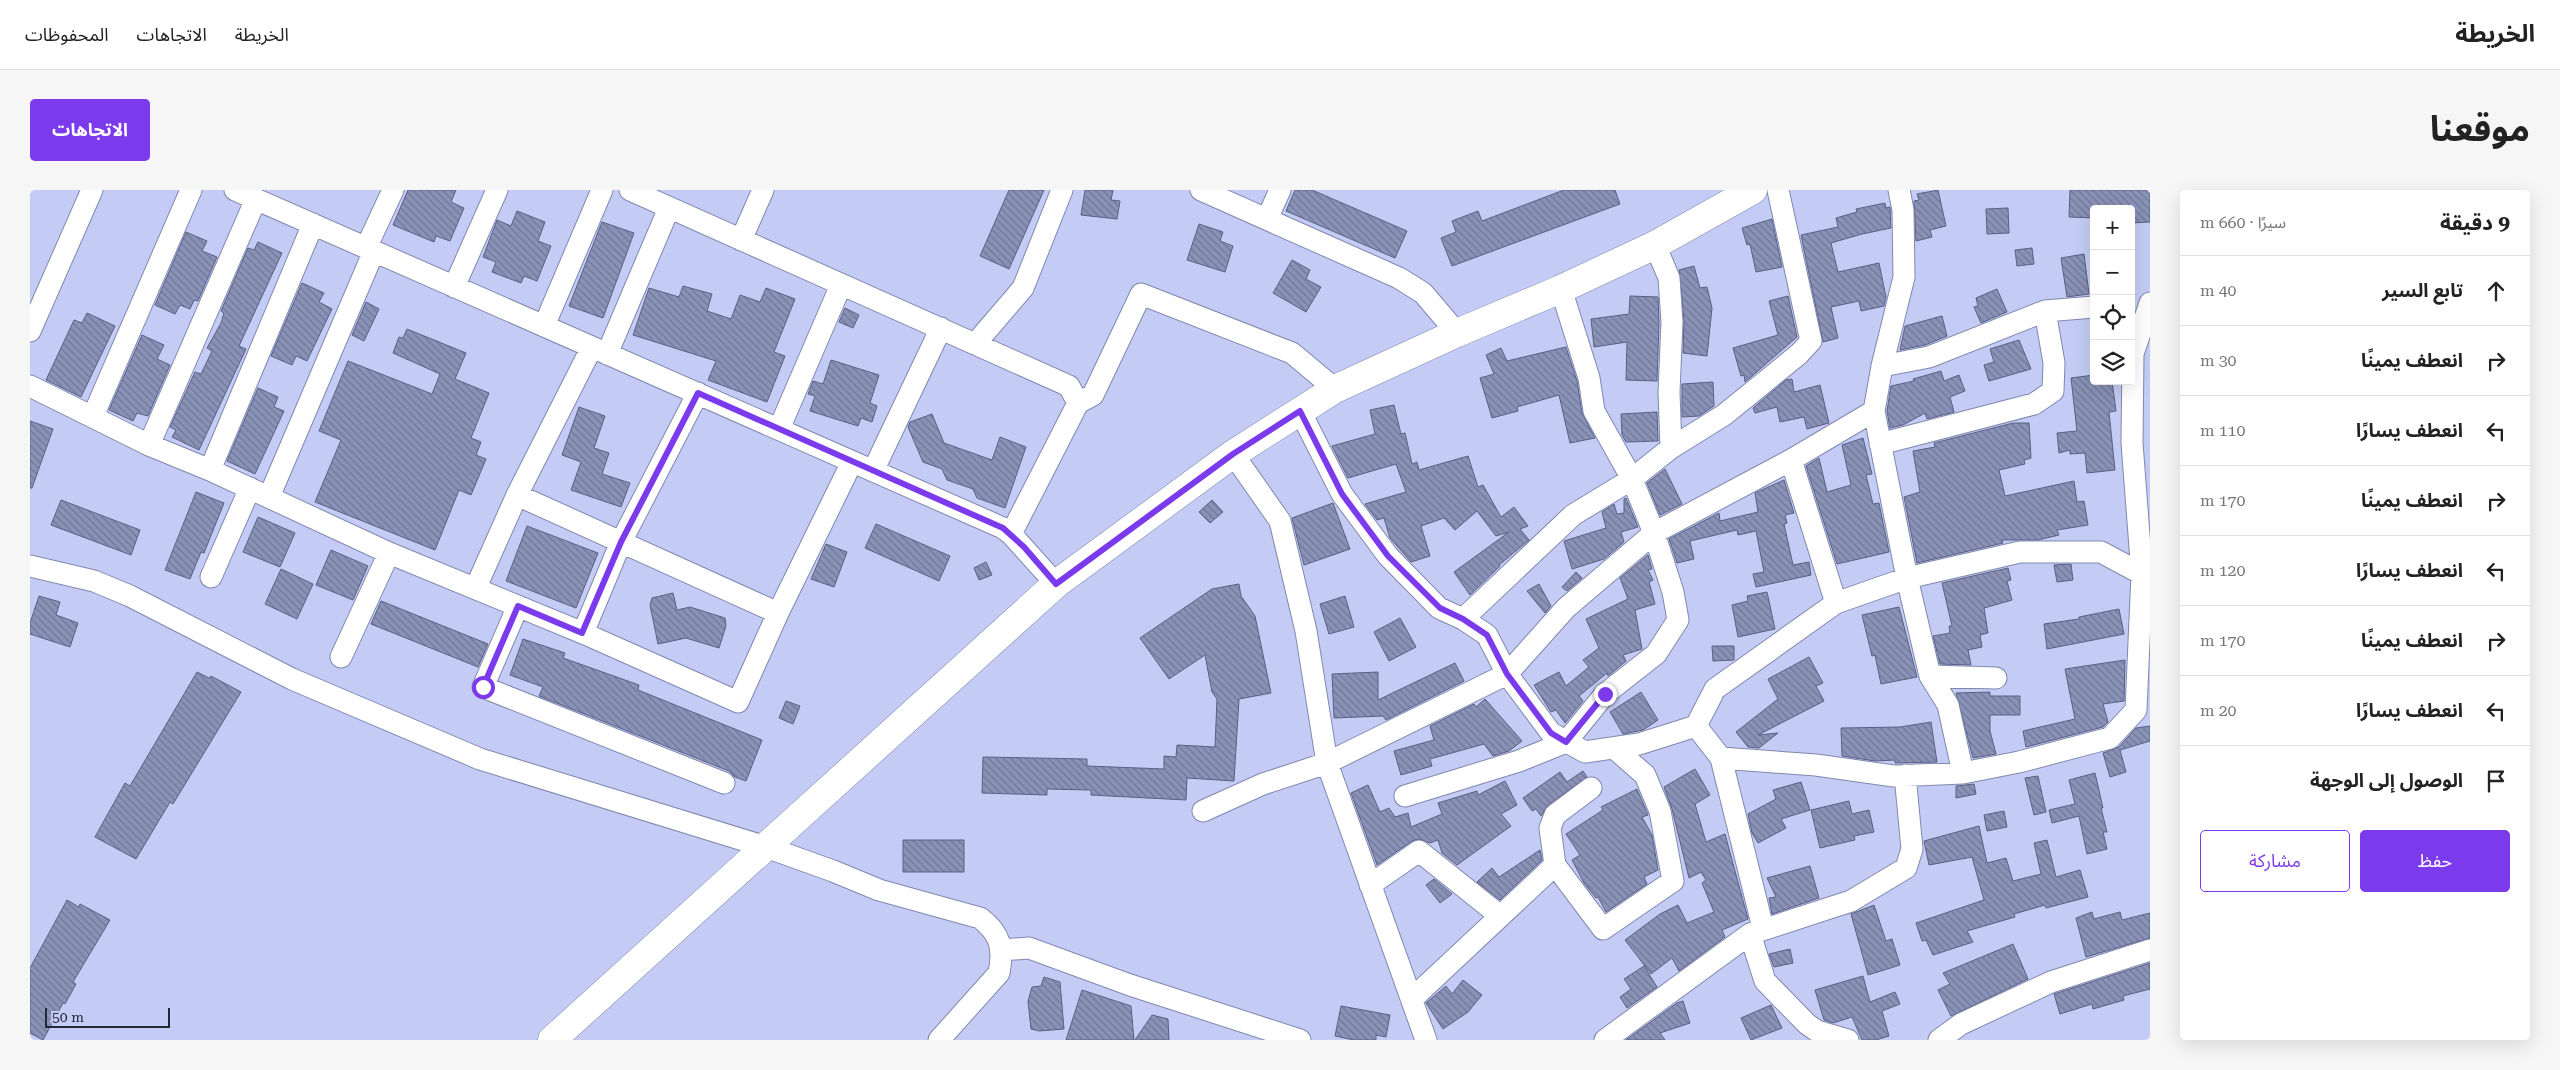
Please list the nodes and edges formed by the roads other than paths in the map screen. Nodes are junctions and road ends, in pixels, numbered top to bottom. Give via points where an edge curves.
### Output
1 (92, 190) edge
2 (191, 190) edge
3 (235, 190) edge
4 (393, 190) edge
5 (497, 190) edge
6 (602, 190) edge
7 (630, 190) edge
8 (763, 190) edge
9 (1062, 190) edge
10 (1201, 190) edge
11 (1280, 190) edge
12 (1778, 190) edge
13 (1899, 190) edge
14 (1751, 191) edge
15 (269, 199) edge
16 (669, 208) junction
17 (1266, 220) junction
18 (313, 224) junction
19 (741, 240) junction
20 (1655, 245) junction
21 (370, 250) junction
22 (841, 284) junction
23 (454, 287) junction
24 (1561, 289) junction
25 (2143, 303) edge
26 (36, 304) edge
27 (2090, 307) edge
28 (2045, 311) junction
29 (544, 326) junction
30 (941, 328) junction
31 (30, 331) edge
32 (1457, 333) junction
33 (975, 344) junction
34 (600, 351) junction
35 (1882, 366) junction
36 (30, 386) edge
37 (1335, 390) junction
38 (698, 393) junction
39 (1078, 403) junction
40 (1300, 411) junction
41 (1874, 411) junction
42 (93, 416) junction
43 (778, 429) junction
44 (1880, 444) junction
45 (148, 445) junction
46 (1671, 448) junction
47 (1233, 454) junction
48 (1791, 460) junction
49 (852, 462) junction
50 (210, 470) junction
51 (873, 471) junction
52 (1632, 479) junction
53 (260, 492) junction
54 (517, 496) junction
55 (1654, 533) junction
56 (1011, 534) junction
57 (621, 542) junction
58 (390, 553) junction
59 (30, 566) edge
60 (2146, 574) edge
61 (211, 577) dead end
62 (1907, 578) junction
63 (1056, 584) junction
64 (476, 587) junction
65 (1836, 603) junction
66 (518, 606) junction
67 (778, 613) junction
68 (1463, 619) junction
69 (582, 633) junction
70 (341, 657) dead end
71 (1507, 674) junction
72 (1930, 676) junction
73 (1996, 678) dead end
74 (2143, 709) edge
75 (1696, 726) junction
76 (1566, 742) junction
77 (1614, 748) junction
78 (1721, 758) junction
79 (1327, 763) junction
80 (1963, 773) junction
81 (1905, 775) junction
82 (724, 783) dead end
83 (1590, 788) dead end
84 (1404, 796) dead end
85 (1202, 811) dead end
86 (766, 847) junction
87 (1555, 865) junction
88 (1370, 885) junction
89 (1499, 915) junction
90 (1757, 931) junction
91 (1001, 950) junction
92 (2150, 950) edge
93 (1412, 998) junction
94 (552, 1040) edge
95 (939, 1040) edge
96 (1300, 1040) edge
97 (1426, 1040) edge
98 (1605, 1040) edge
99 (1848, 1040) edge
100 (1938, 1040) edge

1 - 26 street
2 - 42 street
3 - 15 street
4 - 21 street
5 - 23 street
6 - 29 street
7 - 16 street
8 - 19 street
9 - 33 street via 1023,288
10 - 17 street
11 - 17 street
12 - 46 street via 1811,341 1724,415
13 - 35 street via 1903,210 1904,277
14 - 20 main road
15 - 18 street
15 - 45 street
16 - 19 street
16 - 34 street
17 - 32 street via 1399,278 1423,293
18 - 21 street
18 - 50 street
19 - 22 street
20 - 24 main road
20 - 46 street via 1669,278
21 - 23 street
21 - 53 street
22 - 30 street
22 - 43 street
23 - 29 street
24 - 32 main road
24 - 52 street via 1589,378 1594,411
25 - 60 street via 2133,354 2132,443
26 - 31 street
27 - 28 street
28 - 35 street via 1929,357
28 - 44 street via 2054,363 2053,391 2034,404
29 - 34 street
30 - 33 street
30 - 51 street
32 - 37 main road
33 - 39 street via 1069,386
34 - 38 street
34 - 54 street
35 - 41 street
36 - 42 street
37 - 39 street via 1292,353 1141,294 1093,395
37 - 40 main road
38 - 43 street
38 - 57 street
39 - 56 street
40 - 47 main road
40 - 68 street via 1342,494 1388,556 1440,608
41 - 44 street
41 - 48 street
42 - 45 street
43 - 49 street
44 - 62 street
45 - 50 street
46 - 52 street
47 - 63 main road
47 - 79 street via 1280,521 1306,631
48 - 55 street
48 - 65 street
49 - 51 street
49 - 67 street
50 - 53 street
51 - 56 street
52 - 55 street
52 - 68 street via 1573,515
53 - 58 street
53 - 61 street
54 - 57 street
54 - 64 street
55 - 71 street via 1566,608
55 - 76 street via 1673,592 1678,620 1656,654 1605,694
56 - 63 street
57 - 67 street
57 - 69 street
58 - 64 street
58 - 70 street
59 - 86 street via 94,581 130,596 292,679 480,759
60 - 62 street via 2101,552 2020,552
60 - 74 street
62 - 65 street
62 - 72 street
63 - 86 main road
64 - 66 street
65 - 75 street via 1715,689
66 - 69 street
66 - 82 street via 483,687
67 - 69 street via 738,702
68 - 71 street via 1487,635
71 - 76 street via 1551,733
71 - 79 street
72 - 73 street
72 - 80 street via 1948,705
74 - 80 street via 2110,738
75 - 77 street via 1639,744
75 - 78 street
76 - 77 street via 1586,752
76 - 84 street via 1519,762
77 - 87 street via 1645,775 1660,811 1673,881 1604,929
78 - 81 street
78 - 90 street
79 - 85 street via 1263,784
79 - 88 street
80 - 81 street
81 - 90 street via 1912,849 1906,868 1851,901
83 - 87 street via 1555,815 1550,828
86 - 91 street via 879,890 980,918 993,928
86 - 94 main road
87 - 89 street
88 - 89 street via 1420,851
88 - 93 street
89 - 93 street
90 - 98 street
90 - 99 street via 1765,982 1806,1024 1817,1031
91 - 95 street via 999,973
91 - 96 street via 1028,948
92 - 100 street via 2051,982 1962,1024
93 - 97 street

